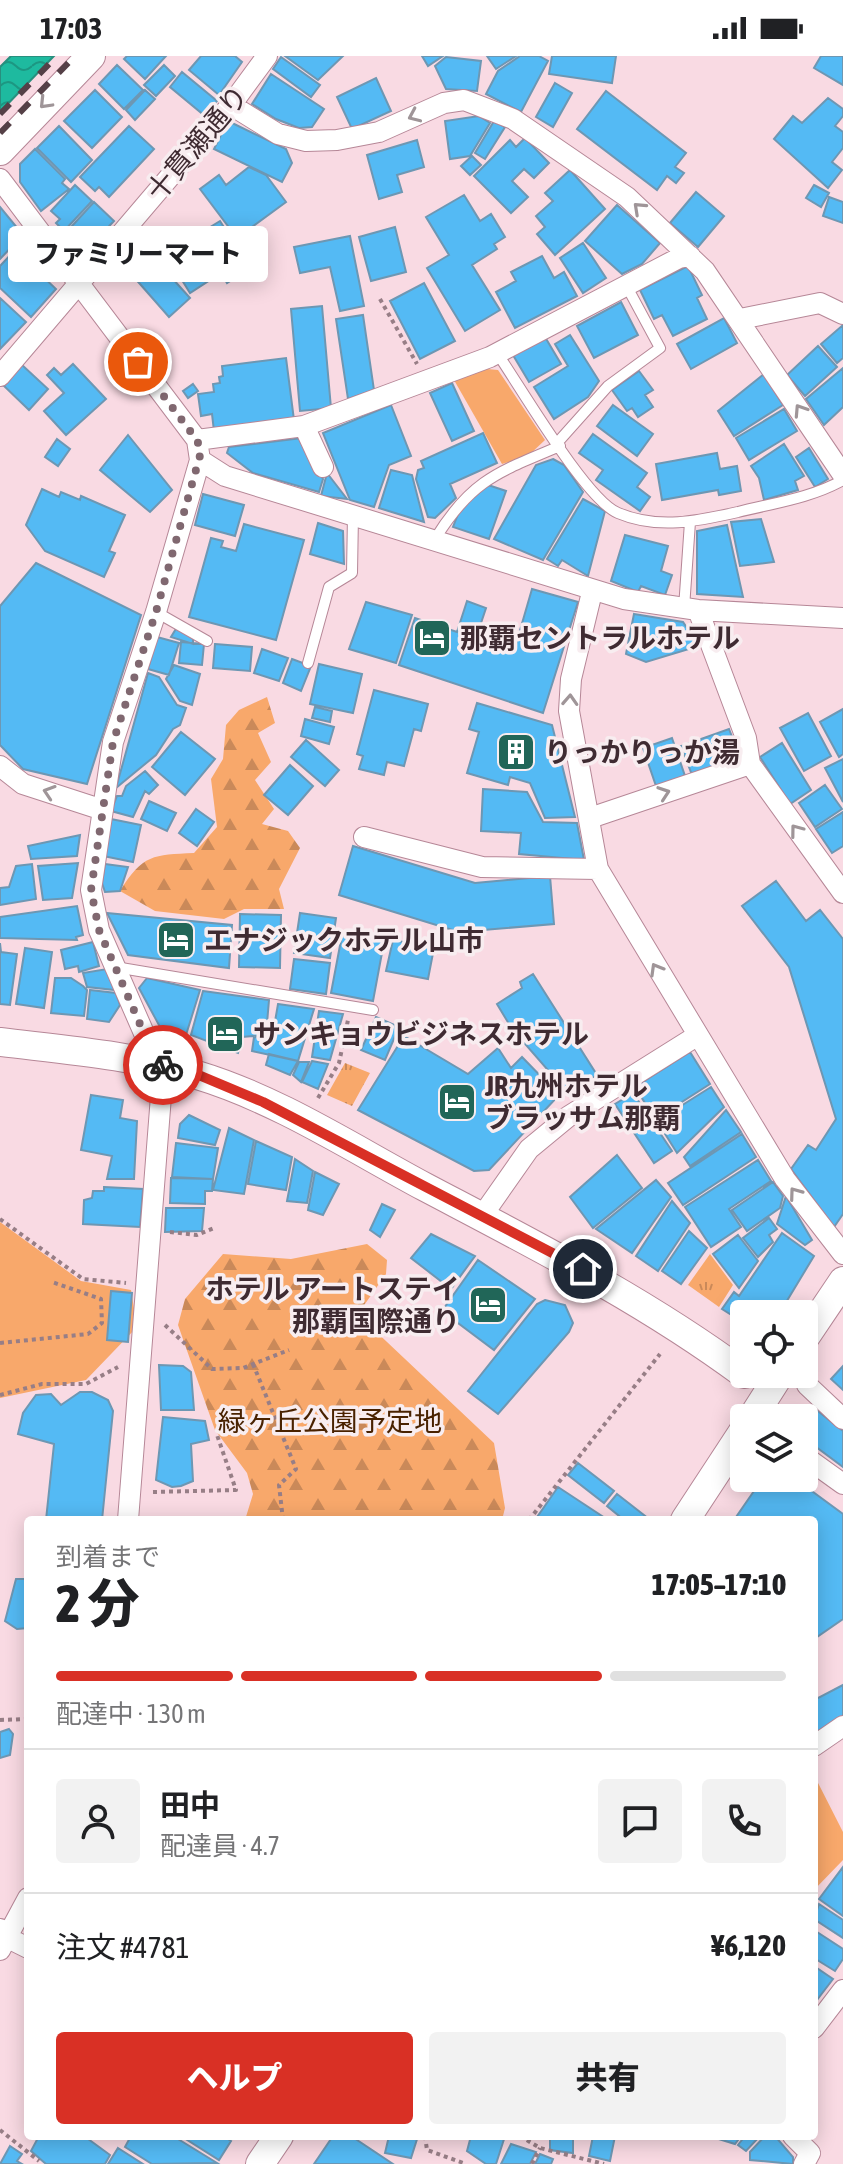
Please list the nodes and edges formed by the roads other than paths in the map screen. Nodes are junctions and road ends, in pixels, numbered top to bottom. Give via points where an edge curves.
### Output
1 (91, 56) edge
2 (262, 58) edge
3 (231, 105) junction
4 (0, 151) edge
5 (0, 179) edge
6 (690, 256) junction
7 (78, 284) junction
8 (626, 285) junction
9 (843, 314) edge
10 (740, 319) junction
11 (497, 353) junction
12 (0, 376) edge
13 (304, 426) junction
14 (559, 444) junction
15 (199, 450) junction
16 (323, 467) dead end
17 (843, 477) edge
18 (353, 515) junction
19 (690, 522) junction
20 (435, 539) junction
21 (592, 592) junction
22 (691, 609) junction
23 (156, 612) junction
24 (843, 618) edge
25 (207, 641) dead end
26 (308, 663) dead end
27 (750, 764) junction
28 (0, 766) edge
29 (103, 810) junction
30 (590, 818) junction
31 (364, 837) dead end
32 (598, 869) junction
33 (843, 893) edge
34 (114, 967) junction
35 (373, 1010) dead end
36 (695, 1037) junction
37 (0, 1042) edge
38 (157, 1063) junction
39 (482, 1216) junction
40 (843, 1254) edge
41 (840, 1294) edge
42 (818, 1322) edge
43 (730, 1365) edge
44 (810, 1388) edge
45 (843, 1419) edge
46 (730, 1451) edge
47 (818, 1466) edge
48 (843, 1484) edge
49 (128, 1516) edge
50 (688, 1516) edge
51 (843, 1726) edge
52 (818, 1743) edge
53 (24, 1905) edge
54 (3, 1939) edge
55 (24, 1947) edge
56 (843, 1990) edge
57 (818, 2023) edge
58 (276, 2140) edge
59 (796, 2140) edge
60 (812, 2160) edge
61 (260, 2164) edge

1 -> 4 street
2 - 3 street, 十貫瀬通り
6 -> 3 street via 627,197 513,119 475,103 444,103 379,132 306,141 278,134
3 - 7 street, 十貫瀬通り
5 - 7 street
6 - 8 street
6 - 10 street
7 - 12 street, 十貫瀬通り
7 - 15 street
8 - 11 street
8 - 14 lane via 660,348 608,386
9 - 10 street via 820,303
17 -> 10 street
11 - 13 street
11 - 14 lane
13 - 15 street
13 - 16 street
14 - 19 lane via 589,487 616,512 659,524
14 - 20 lane via 488,477 452,511
15 - 18 street via 225,476
15 - 23 street
17 - 19 lane via 821,492
18 - 20 street
18 - 26 lane via 352,573 329,587
19 - 22 lane
20 - 21 street
21 - 22 street
30 -> 21 street via 569,711 571,679
22 - 24 street
22 - 27 street via 746,738
23 - 25 lane
23 - 29 street via 113,742
30 -> 27 street
33 -> 27 street
29 -> 28 street via 23,784
29 - 34 street via 92,910
30 - 32 street
31 - 32 street via 482,867
36 -> 32 street
34 - 35 lane
34 - 38 street
36 - 39 street via 569,1116 529,1149
40 -> 36 street via 785,1179
37 - 38 street
38 - 39 street via 263,1102
38 - 49 street via 161,1119
39 - 43 street via 614,1288
41 - 42 street
44 - 45 street
46 - 50 street
47 - 48 street
51 - 52 street
53 - 54 street
54 - 55 street
56 - 57 street
58 - 61 street
59 - 60 street

